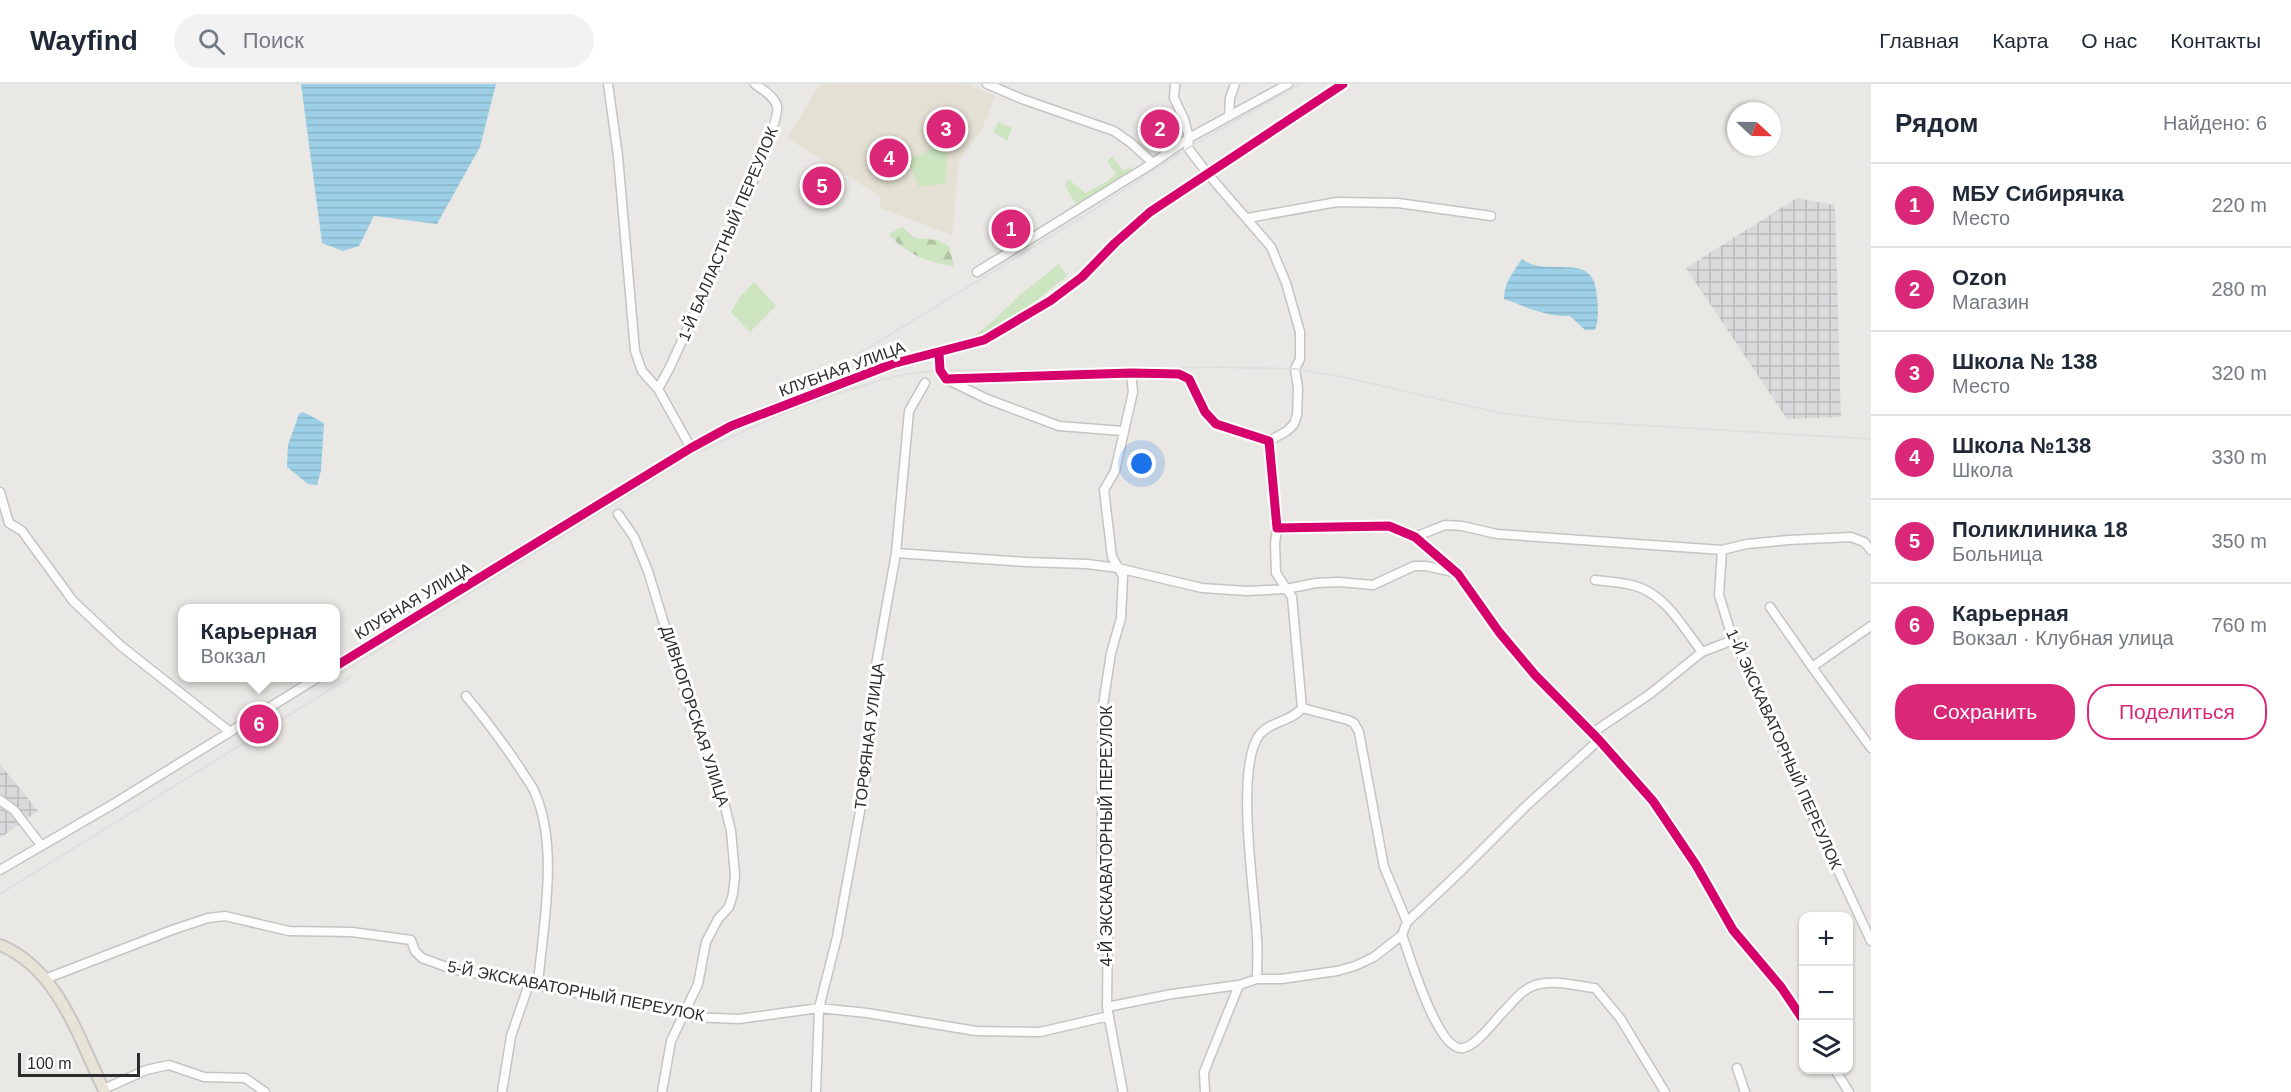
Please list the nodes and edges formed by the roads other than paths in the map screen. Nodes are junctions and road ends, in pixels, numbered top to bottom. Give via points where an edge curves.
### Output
1 (608, 84) edge
2 (755, 84) edge
3 (987, 84) edge
4 (1175, 84) edge
5 (1235, 84) edge
6 (1288, 84) edge
7 (1343, 84) edge
8 (1229, 116) junction
9 (1189, 138) junction
10 (1153, 164) junction
11 (1207, 173) junction
12 (1491, 216) dead end
13 (1248, 219) junction
14 (977, 272) dead end
15 (939, 353) junction
16 (1131, 373) junction
17 (946, 379) junction
18 (925, 383) dead end
19 (658, 389) junction
20 (1123, 431) junction
21 (1269, 441) junction
22 (691, 448) junction
23 (0, 492) edge
24 (618, 514) dead end
25 (1277, 528) junction
26 (1415, 537) junction
27 (1722, 550) junction
28 (1871, 550) edge
29 (896, 553) junction
30 (1118, 568) junction
31 (1458, 573) junction
32 (1595, 580) dead end
33 (1286, 589) junction
34 (1770, 607) dead end
35 (1871, 626) edge
36 (1733, 640) junction
37 (1702, 652) junction
38 (340, 664) edge
39 (1812, 667) junction
40 (310, 682) edge
41 (466, 696) dead end
42 (1302, 708) junction
43 (229, 731) junction
44 (1592, 733) junction
45 (1599, 740) junction
46 (1871, 748) edge
47 (0, 800) edge
48 (41, 845) junction
49 (0, 870) edge
50 (1407, 922) junction
51 (1402, 935) junction
52 (1871, 941) edge
53 (0, 945) edge
54 (45, 979) junction
55 (1257, 979) junction
56 (534, 984) junction
57 (1239, 985) junction
58 (819, 1008) junction
59 (1108, 1011) junction
60 (684, 1013) junction
61 (1802, 1020) edge
62 (1737, 1068) dead end
63 (1838, 1074) edge
64 (105, 1091) edge
65 (266, 1092) edge
66 (502, 1092) edge
67 (662, 1092) edge
68 (816, 1092) edge
69 (1123, 1092) edge
70 (1205, 1092) edge
71 (1665, 1092) edge
72 (1745, 1092) edge
73 (1850, 1092) edge

1 - 19 street via 635,351 642,371
2 - 19 street, 1-Й БАЛЛАСТНЫЙ ПЕРЕУЛОК via 778,107 776,123
3 - 10 street via 1114,131
4 - 9 street via 1174,98
5 - 8 street
6 - 8 street
7 - 11 street, КЛУБНАЯ УЛИЦА
8 - 9 street
9 - 10 street
9 - 11 street via 1188,148
10 - 14 street
11 - 13 street
11 - 15 street, КЛУБНАЯ УЛИЦА via 1150,212 1082,277 1050,301 984,340
12 - 13 street via 1398,203 1337,202
13 - 21 street via 1271,247 1300,332 1294,424
15 - 17 street via 940,370
15 - 22 street, КЛУБНАЯ УЛИЦА via 892,364 809,395 731,426
16 - 17 street
16 - 20 street, 4-Й ЭКСКАВАТОРНЫЙ ПЕРЕУЛОК via 1133,392
16 - 21 street via 1179,374 1189,379 1205,412 1216,424
17 - 20 street via 1059,426
18 - 29 street, ТОРФЯНАЯ УЛИЦА via 909,411
19 - 22 street
20 - 30 street, 4-Й ЭКСКАВАТОРНЫЙ ПЕРЕУЛОК via 1115,471 1104,490 1112,557
21 - 25 street
22 - 38 street, КЛУБНАЯ УЛИЦА
23 - 43 street via 9,523 22,531 73,601 121,646
24 - 60 street, ДИВНОГОРСКАЯ УЛИЦА via 634,537 651,582 692,715 717,774 731,831 733,894 706,942 698,984
25 - 26 street via 1389,526
25 - 33 street via 1276,573
26 - 27 street via 1445,525 1497,534
26 - 31 street
27 - 28 street via 1747,544 1840,537 1864,542
27 - 36 street, 1-Й ЭКСКАВАТОРНЫЙ ПЕРЕУЛОК via 1719,595
29 - 30 street
29 - 58 street, ТОРФЯНАЯ УЛИЦА via 876,665 865,784 837,937
30 - 33 street via 1202,588
30 - 59 street, 4-Й ЭКСКАВАТОРНЫЙ ПЕРЕУЛОК via 1123,576 1121,618 1111,653 1103,717 1102,849 1108,911
31 - 33 street via 1414,566 1373,585 1316,583
31 - 44 street via 1498,632
32 - 37 street via 1642,588 1655,596 1669,608
33 - 42 street via 1293,604
34 - 39 street
35 - 39 street
36 - 37 street
36 - 52 street, 1-Й ЭКСКАВАТОРНЫЙ ПЕРЕУЛОК
37 - 44 street
39 - 46 street
40 - 43 street
41 - 56 street via 535,792 543,816 547,840 546,900
42 - 50 street via 1348,720 1359,732 1384,867
42 - 55 street via 1297,715 1260,734 1250,760 1246,787
43 - 48 street
44 - 45 street
45 - 50 street
45 - 61 street via 1653,801 1733,930 1781,987
47 - 48 street via 14,810
48 - 49 street
50 - 51 street
51 - 55 street, 5-Й ЭКСКАВАТОРНЫЙ ПЕРЕУЛОК via 1355,966 1281,979
51 - 71 street via 1441,1033 1457,1048 1466,1048 1476,1041 1524,990 1557,983 1595,988 1620,1018
53 - 54 main road
54 - 56 street, 5-Й ЭКСКАВАТОРНЫЙ ПЕРЕУЛОК via 172,930 225,916 289,931 352,932 411,940 422,958 452,969
54 - 64 main road via 63,1004
55 - 57 street, 5-Й ЭКСКАВАТОРНЫЙ ПЕРЕУЛОК
56 - 60 street, 5-Й ЭКСКАВАТОРНЫЙ ПЕРЕУЛОК
56 - 66 street via 511,1036
57 - 59 street, 5-Й ЭКСКАВАТОРНЫЙ ПЕРЕУЛОК via 1172,994
57 - 70 street via 1206,1065
58 - 59 street, 5-Й ЭКСКАВАТОРНЫЙ ПЕРЕУЛОК via 987,1031 1040,1032
58 - 60 street, 5-Й ЭКСКАВАТОРНЫЙ ПЕРЕУЛОК via 739,1019 693,1017
58 - 68 street, ТОРФЯНАЯ УЛИЦА
59 - 69 street, 4-Й ЭКСКАВАТОРНЫЙ ПЕРЕУЛОК
60 - 67 street, ДИВНОГОРСКАЯ УЛИЦА via 671,1041
62 - 72 street
63 - 73 street
64 - 65 street via 146,1070 169,1065 204,1077 245,1078

